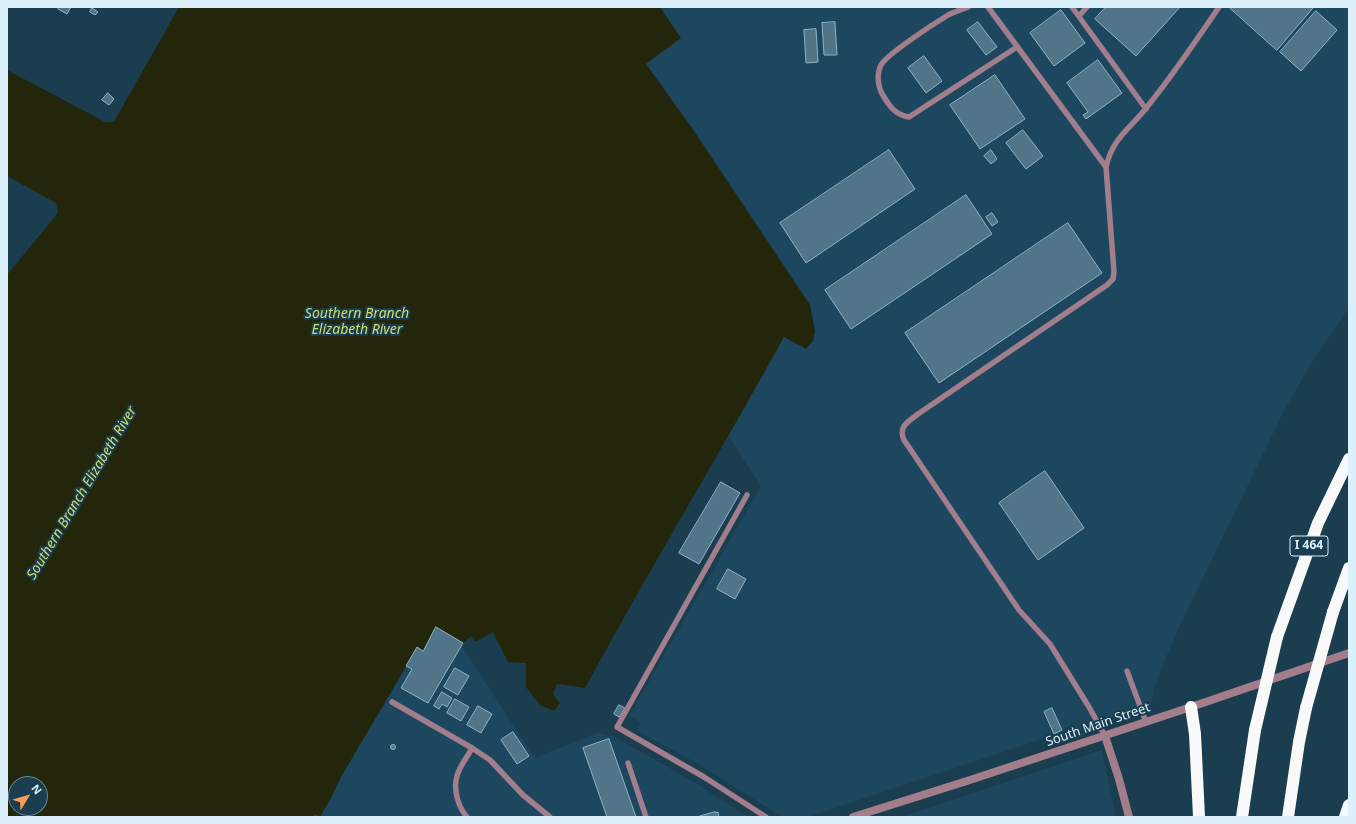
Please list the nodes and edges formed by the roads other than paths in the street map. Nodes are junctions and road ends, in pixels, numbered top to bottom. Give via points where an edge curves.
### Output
1 (968, 7) edge
2 (988, 7) edge
3 (1072, 7) edge
4 (1087, 7) edge
5 (1219, 7) edge
6 (1079, 16) junction
7 (1017, 47) junction
8 (1146, 108) junction
9 (1106, 168) junction
10 (1349, 459) edge
11 (747, 495) dead end
12 (1349, 568) edge
13 (1349, 653) edge
14 (1127, 670) dead end
15 (392, 702) dead end
16 (1191, 707) junction
17 (1146, 722) junction
18 (1105, 736) junction
19 (472, 748) junction
20 (628, 763) dead end
21 (1349, 806) edge
22 (467, 817) edge
23 (550, 817) edge
24 (646, 817) edge
25 (766, 817) edge
26 (853, 817) edge
27 (1129, 817) edge
28 (1199, 817) edge
29 (1242, 817) edge
30 (1288, 817) edge
31 (1345, 817) edge

1 - 7 lane via 948,15 896,50 881,65 878,82 880,91 893,110 901,116 909,117
2 - 7 lane
3 - 6 lane
4 - 6 lane
5 - 8 lane
6 - 8 lane
7 - 9 lane
8 - 9 lane via 1112,150
9 - 18 lane via 1113,279 918,414 902,428 904,440 1019,610 1050,644
10 - 29 highway, I 464, bridge via 1318,523 1277,637 1255,730
11 - 25 lane via 617,727 704,777
12 - 30 highway, bridge via 1333,612 1306,708
13 - 16 street, South Main Street
14 - 17 lane
15 - 19 lane
16 - 17 street, South Main Street
16 - 28 highway via 1197,752
17 - 18 street, South Main Street
18 - 26 street, South Main Street
18 - 27 street
19 - 22 lane via 457,775 456,787 458,801
19 - 23 lane via 490,760 522,795
20 - 24 lane
21 - 31 highway

